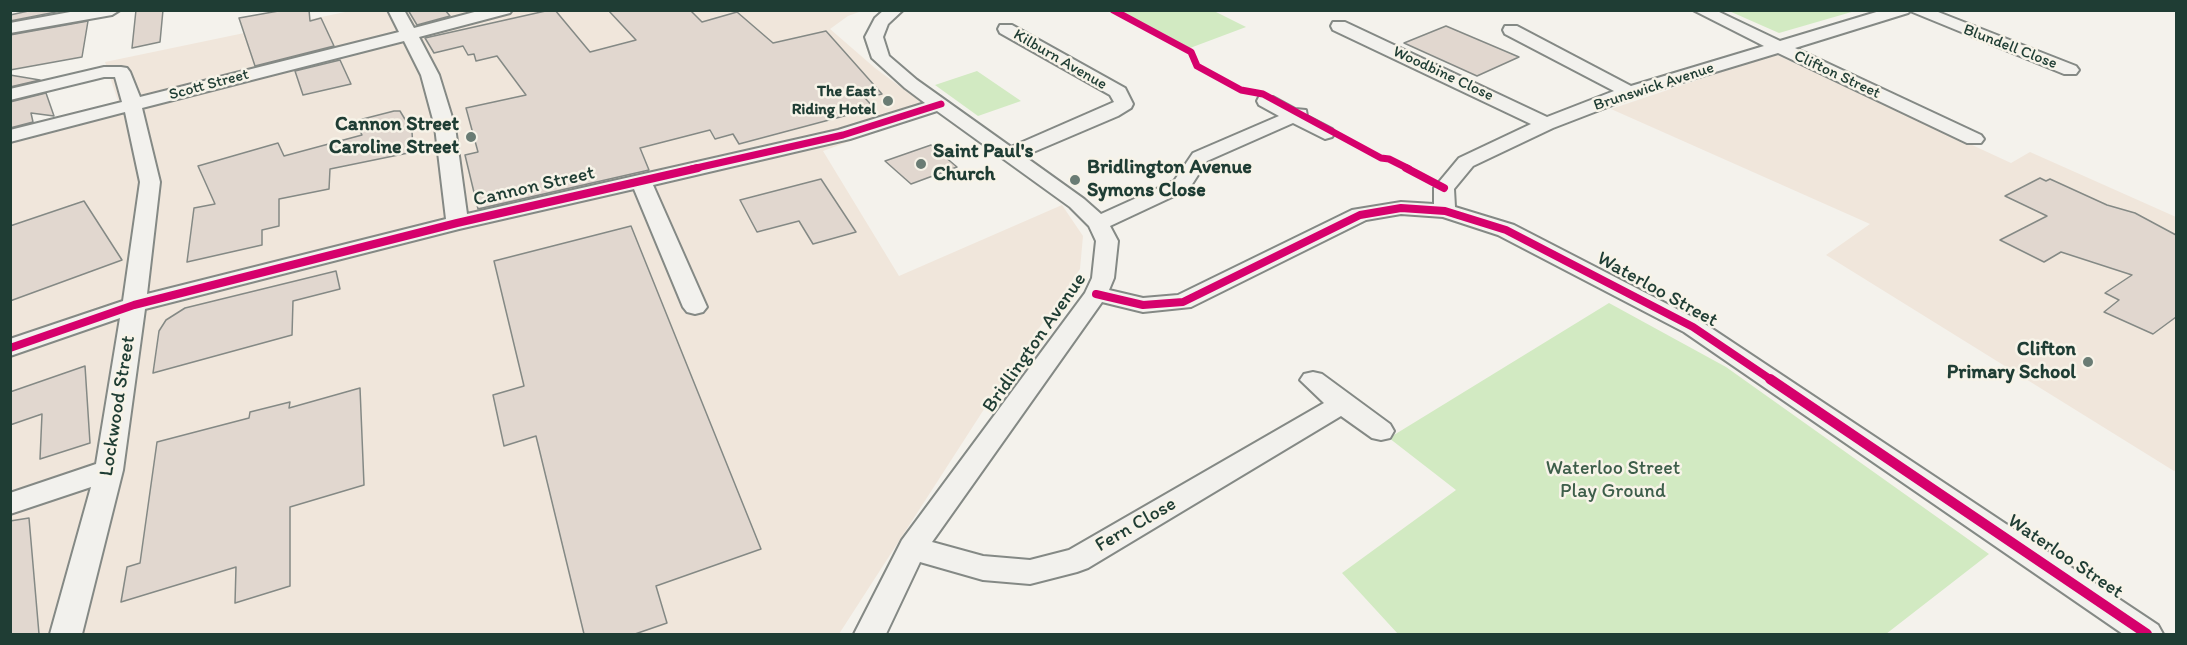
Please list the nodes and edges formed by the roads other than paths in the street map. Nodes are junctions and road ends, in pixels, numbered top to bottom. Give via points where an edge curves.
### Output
1 (112, 10) edge
2 (396, 10) edge
3 (504, 10) edge
4 (895, 10) edge
5 (1701, 10) edge
6 (1902, 10) edge
7 (1917, 10) edge
8 (1339, 26) dead end
9 (10, 28) edge
10 (1006, 29) dead end
11 (1511, 30) dead end
12 (407, 35) junction
13 (1779, 48) junction
14 (2070, 70) dead end
15 (1629, 92) junction
16 (10, 94) edge
17 (1266, 101) dead end
18 (941, 104) junction
19 (132, 105) junction
20 (1296, 115) junction
21 (1546, 124) junction
22 (1325, 133) dead end
23 (10, 135) edge
24 (1974, 139) dead end
25 (1008, 155) junction
26 (641, 181) junction
27 (1444, 211) junction
28 (456, 223) junction
29 (1098, 223) junction
30 (1096, 294) junction
31 (135, 305) junction
32 (695, 307) dead end
33 (10, 348) edge
34 (1313, 380) dead end
35 (1342, 404) junction
36 (1381, 431) dead end
37 (109, 470) junction
38 (10, 504) edge
39 (912, 548) junction
40 (66, 634) edge
41 (870, 634) edge
42 (2147, 634) edge

1 - 9 street
2 - 12 street
3 - 12 street, Scott Street
4 - 18 street via 881,22 874,37 881,58
5 - 13 street, Clifton Street
6 - 13 street, Brunswick Avenue
7 - 14 street, Blundell Close
8 - 21 street, Woodbine Close
10 - 25 street, Kilburn Avenue via 1118,92 1124,104
11 - 15 street
12 - 19 street, Scott Street
12 - 28 street via 430,75 445,127
13 - 15 street, Brunswick Avenue
13 - 24 street, Clifton Street
15 - 21 street, Brunswick Avenue
16 - 19 street, Lockwood Street via 104,72 122,72
17 - 20 street
18 - 25 street
18 - 26 street, Cannon Street via 843,135
19 - 23 street, Scott Street
19 - 31 street, Lockwood Street via 150,182
20 - 22 street
20 - 29 street via 1200,157 1182,185
21 - 27 street, Brunswick Avenue via 1466,162 1444,188
25 - 29 street via 1077,203
26 - 28 street, Cannon Street
26 - 32 street
27 - 30 street, Waterloo Street via 1401,208 1360,215 1183,302 1143,305
27 - 42 street, Waterloo Street via 1506,230 1693,327
28 - 31 street, Cannon Street
29 - 30 street, Bridlington Avenue via 1107,241 1103,278
30 - 39 street, Bridlington Avenue
31 - 33 street, Cannon Street
31 - 37 street, Lockwood Street
34 - 35 street
35 - 36 street
35 - 39 street, Fern Close via 1077,560 1030,572 983,568
37 - 38 street
37 - 40 street, Lockwood Street
39 - 41 street, Bridlington Avenue

